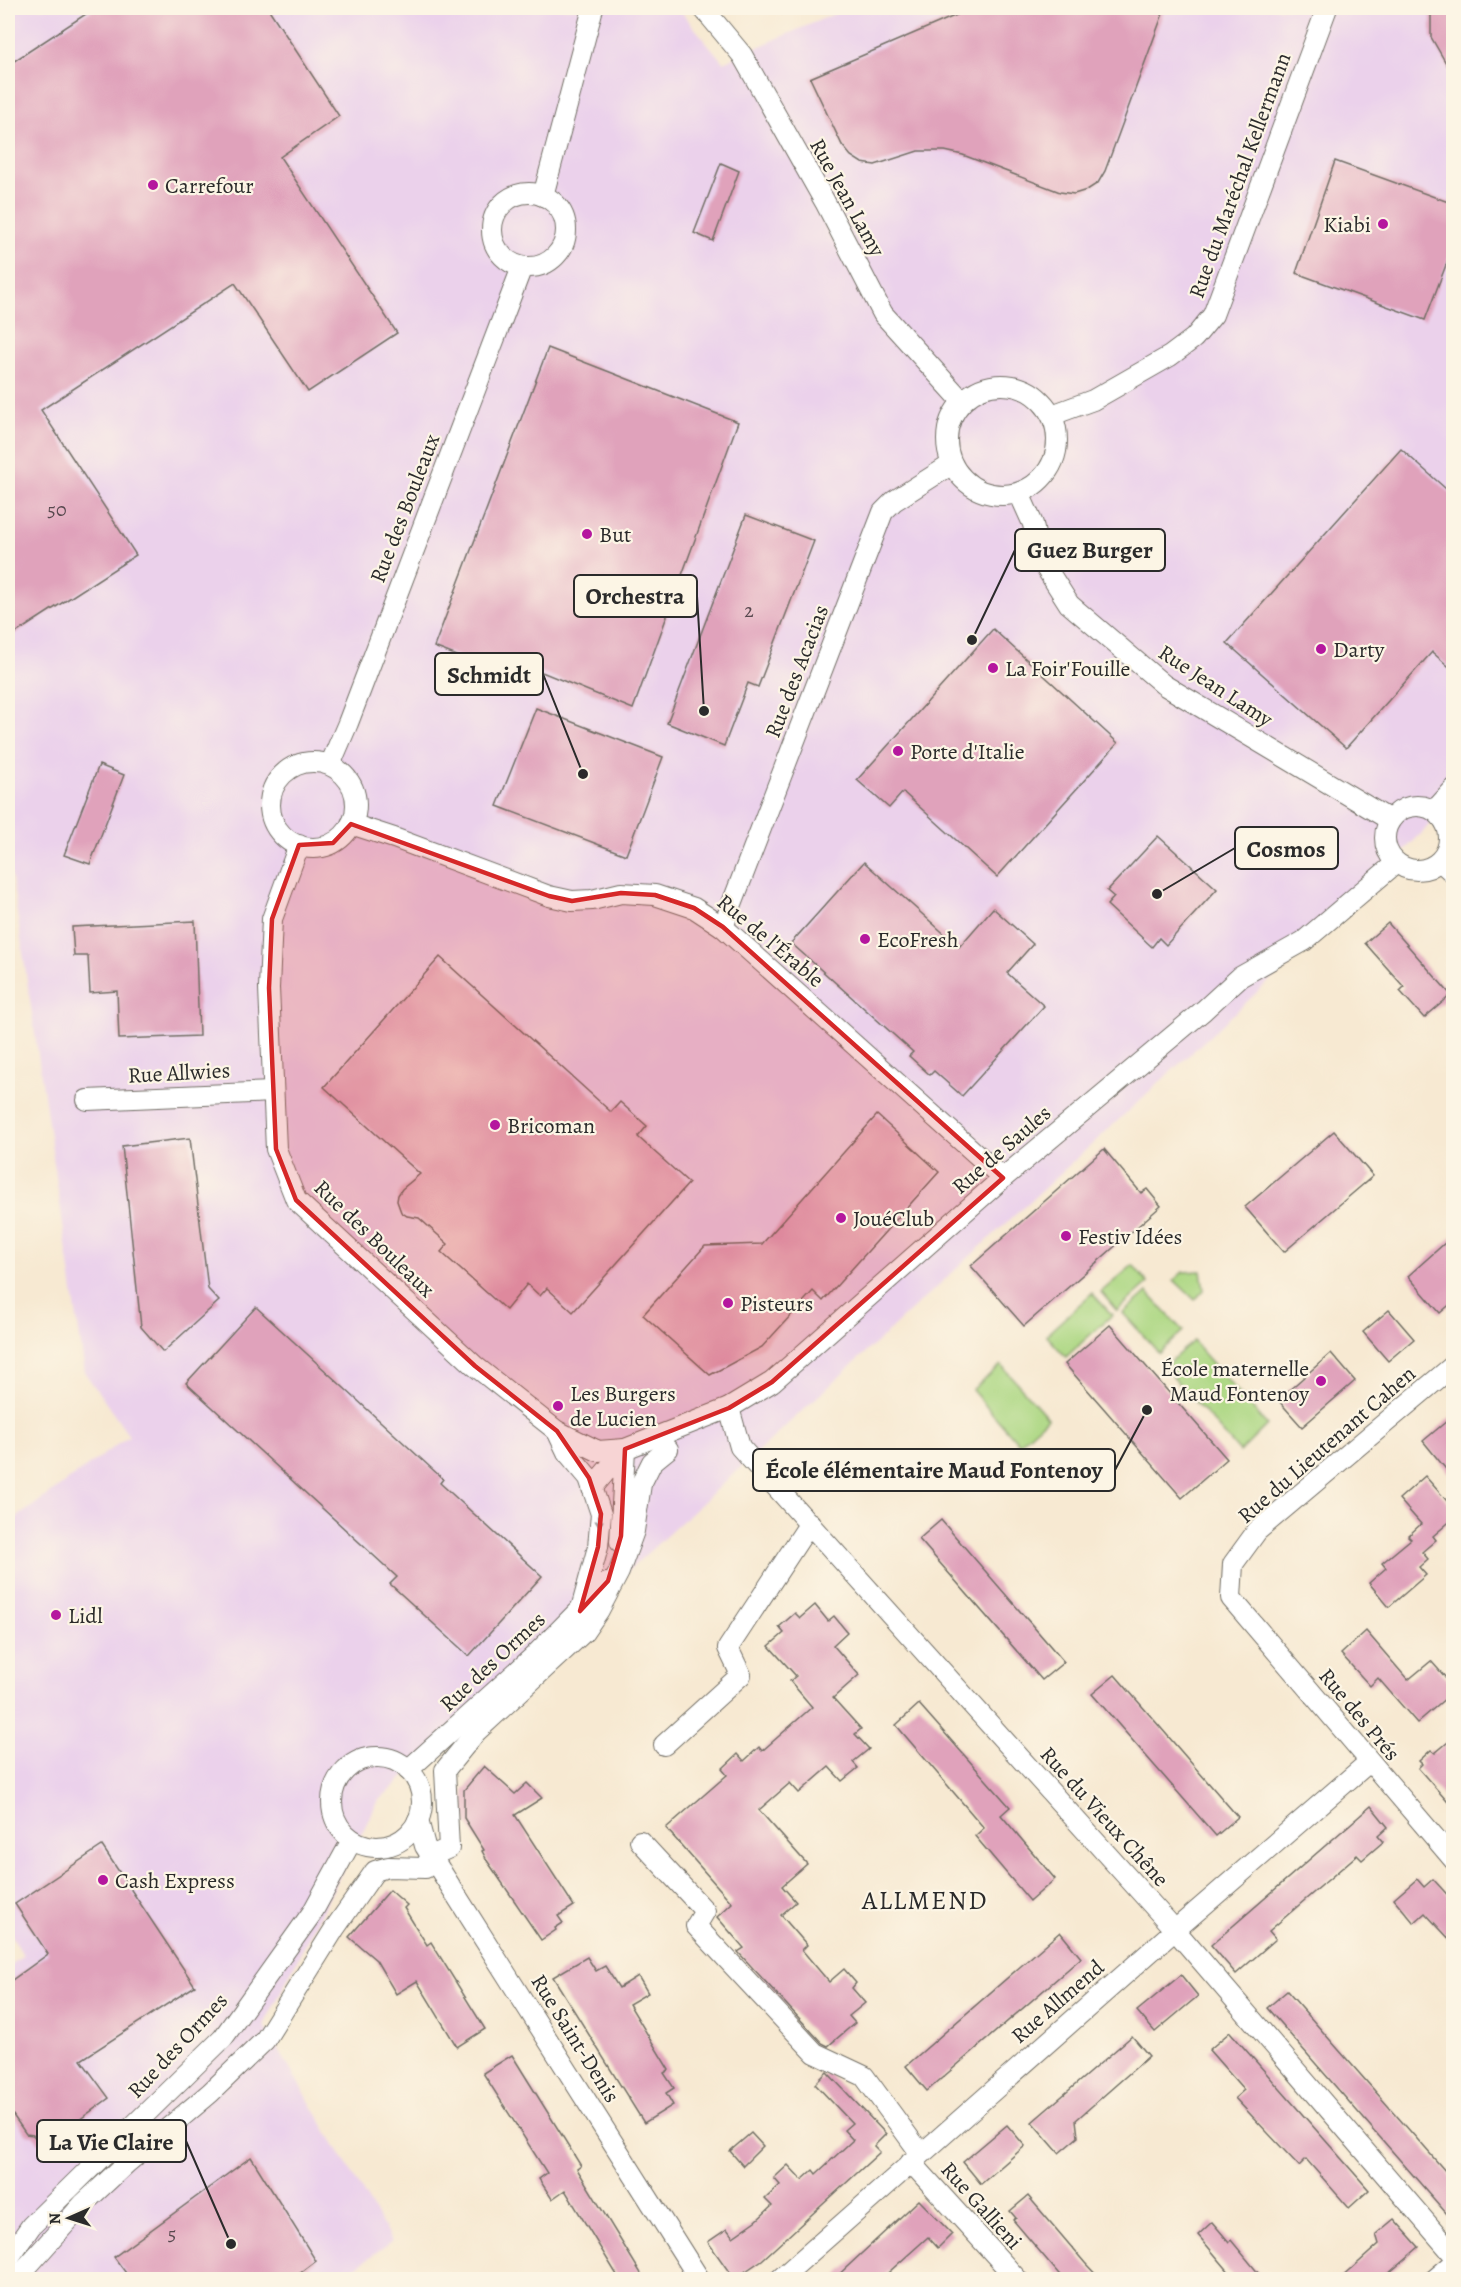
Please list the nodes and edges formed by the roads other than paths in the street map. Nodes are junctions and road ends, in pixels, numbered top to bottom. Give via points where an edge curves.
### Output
1 (593, 8) edge
2 (703, 8) edge
3 (1327, 8) edge
4 (543, 196) junction
5 (522, 267) junction
6 (962, 401) junction
7 (1052, 415) junction
8 (952, 464) junction
9 (1019, 493) junction
10 (330, 765) junction
11 (1454, 789) edge
12 (1435, 810) junction
13 (1390, 820) junction
14 (351, 824) junction
15 (299, 845) junction
16 (1396, 863) junction
17 (1447, 867) edge
18 (723, 927) junction
19 (273, 1092) junction
20 (87, 1100) dead end
21 (1003, 1178) junction
22 (1454, 1365) edge
23 (729, 1408) junction
24 (557, 1431) junction
25 (625, 1449) junction
26 (668, 1449) dead end
27 (592, 1488) junction
28 (810, 1523) junction
29 (1231, 1598) joint
30 (580, 1611) junction
31 (664, 1745) dead end
32 (1369, 1762) junction
33 (408, 1770) junction
34 (418, 1820) junction
35 (352, 1840) junction
36 (640, 1841) dead end
37 (431, 1856) junction
38 (1454, 1860) edge
39 (1175, 1930) junction
40 (916, 2158) junction
41 (1454, 2255) edge
42 (8, 2259) edge
43 (1454, 2263) edge
44 (8, 2279) edge
45 (700, 2280) edge
46 (779, 2280) edge
47 (1018, 2280) edge
48 (1434, 2280) edge

1 - 4 street
2 - 6 street, Rue Jean Lamy via 742,55 883,314
3 - 7 street, Rue du Maréchal Kellermann via 1213,315 1194,338 1170,356 1093,400
4 - 5 street via 560,210 564,241 559,251 543,264
4 - 5 street via 532,193 510,198 501,206 492,226 496,248
5 - 10 street, Rue des Bouleaux
6 - 7 street via 993,385 1014,386 1036,396
6 - 8 street via 951,419 947,437
7 - 9 street via 1058,437 1054,460 1041,480
8 - 9 street via 977,489 998,496
8 - 18 street, Rue des Acacias via 883,512
9 - 13 street, Rue Jean Lamy via 1033,524 1039,557 1069,604 1164,685
10 - 14 street via 350,782 355,795
10 - 15 street via 301,763 279,778 272,791 270,814 275,826
11 - 12 street
12 - 13 street via 1422,805 1402,809
12 - 17 street via 1447,824
13 - 16 street via 1385,837 1387,851
14 - 15 street via 333,843 314,848
14 - 18 street, Rue de l'Érable via 549,896 572,901 621,893 655,895 694,908
15 - 19 street, Rue des Bouleaux via 272,919 269,988
16 - 17 street via 1410,870
16 - 21 street, Rue de Saules via 1304,941 1240,977
18 - 21 street, Rue de l'Érable
19 - 20 street, Rue Allwies
19 - 24 street, Rue des Bouleaux via 276,1149 296,1200 475,1366
21 - 23 street, Rue de Saules via 772,1382
22 - 29 street, Rue du Lieutenant Cahen via 1257,1531 1233,1564
23 - 25 street, Rue de Saules
23 - 28 street, Rue du Vieux Chêne via 740,1447
24 - 25 street, Rue des Bouleaux via 598,1451
24 - 27 street, Rue des Ormes
25 - 27 street
25 - 30 street, Rue des Ormes via 621,1536 608,1581
26 - 37 street via 652,1462 641,1484 634,1531 619,1572 584,1632 476,1732 445,1770 449,1848
27 -> 30 street, Rue des Ormes via 601,1515 598,1546
28 - 31 street via 728,1648 741,1675
28 - 39 street, Rue du Vieux Chêne
29 - 32 street, Rue des Prés
30 - 33 street, Rue des Ormes
32 - 38 street, Rue des Prés
32 - 39 street, Rue Allmend
33 - 34 street via 421,1794
33 - 35 street via 381,1757 366,1758 342,1773 335,1785 332,1810 343,1832
34 - 35 street via 409,1834 396,1843 366,1846
34 - 37 street, Rue Saint-Denis
35 - 42 street, Rue des Ormes via 312,1913 223,2038 31,2226
36 - 40 street, Rue Gallieni via 705,1911 696,1926 815,2053 864,2076
37 - 44 street via 425,1868 375,1870 265,2040 84,2203 16,2279
37 - 45 street, Rue Saint-Denis
39 - 40 street, Rue Allmend
39 - 41 street, Rue du Vieux Chêne
40 - 46 street, Rue Allmend
40 - 47 street, Rue Gallieni
43 - 48 street

